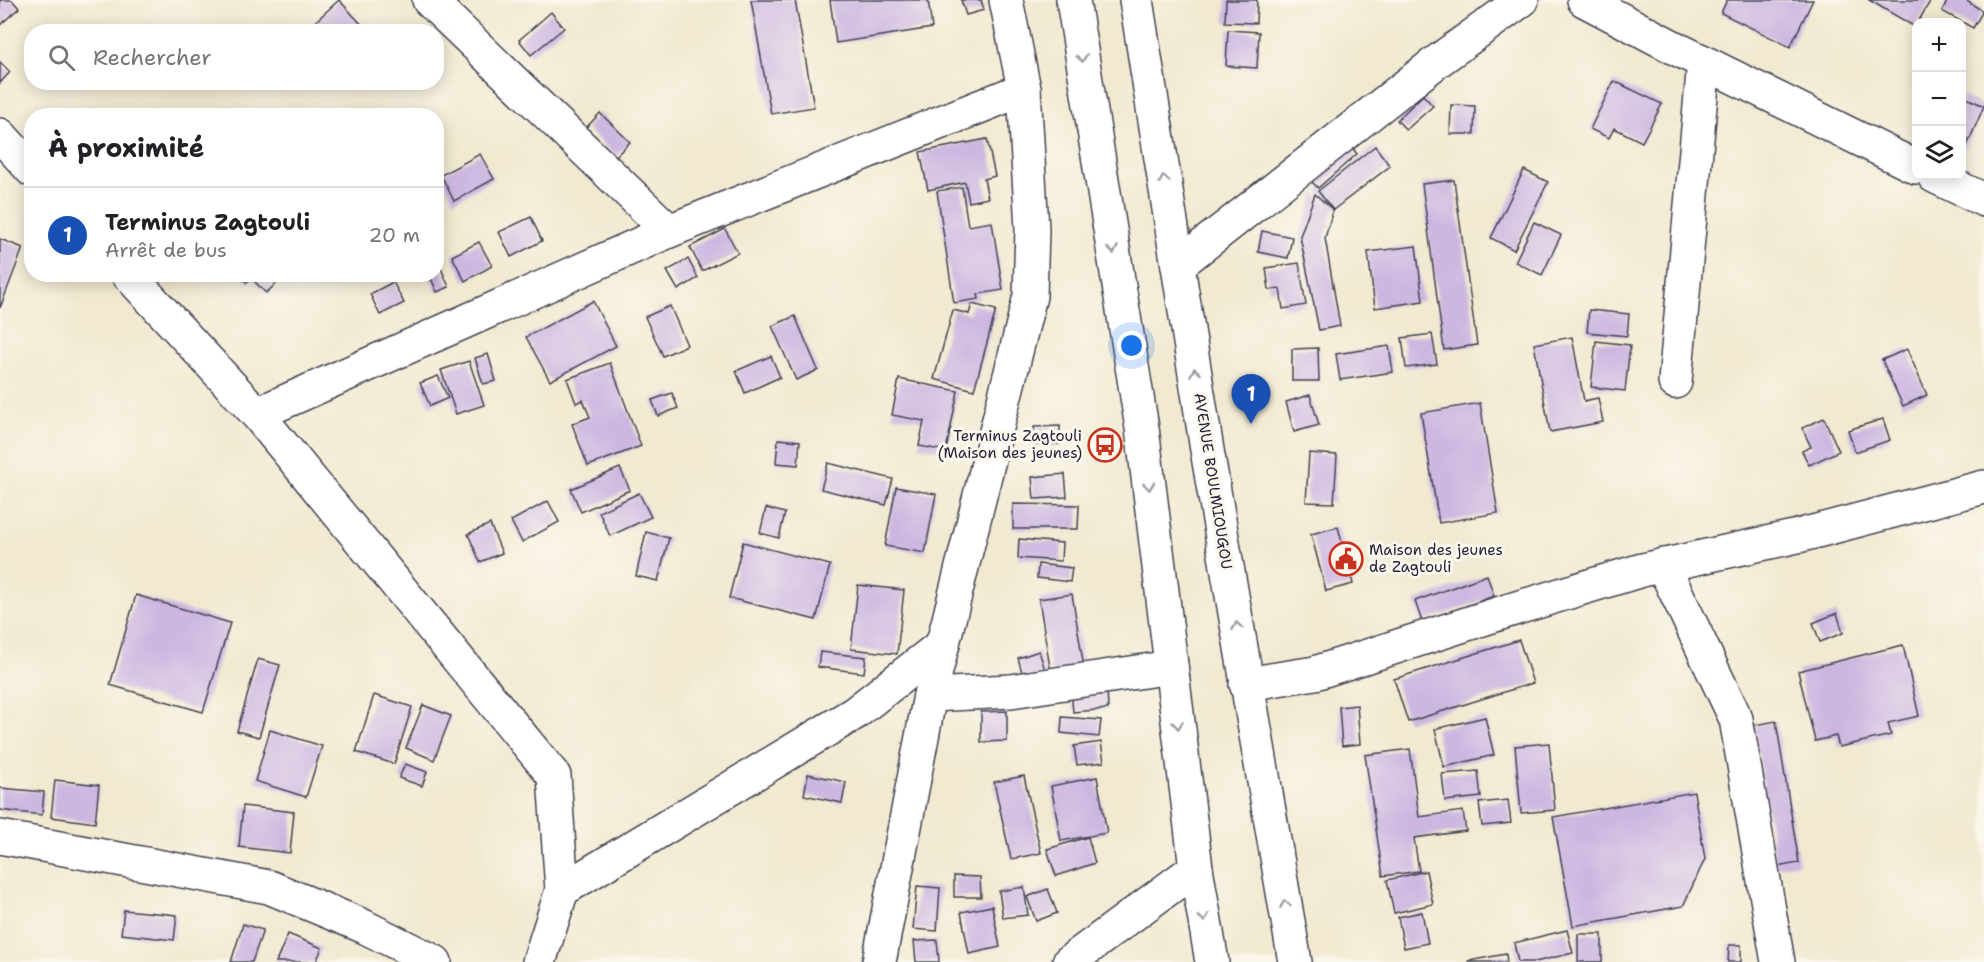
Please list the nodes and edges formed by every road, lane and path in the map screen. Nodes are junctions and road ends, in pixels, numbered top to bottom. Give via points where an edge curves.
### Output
1 (429, 0) edge
2 (1006, 0) edge
3 (1073, 0) edge
4 (1136, 0) edge
5 (1522, 0) edge
6 (1584, 0) edge
7 (1704, 62) junction
8 (1024, 89) junction
9 (0, 135) edge
10 (24, 161) edge
11 (1912, 165) edge
12 (1942, 180) edge
13 (1984, 200) edge
14 (669, 231) junction
15 (1178, 266) junction
16 (135, 282) edge
17 (1675, 382) dead end
18 (257, 414) junction
19 (1984, 487) edge
20 (1664, 565) junction
21 (943, 644) junction
22 (1171, 667) junction
23 (1246, 684) junction
24 (930, 695) junction
25 (0, 837) edge
26 (1196, 868) junction
27 (562, 890) junction
28 (430, 961) edge
29 (539, 962) edge
30 (879, 962) edge
31 (1069, 962) edge
32 (1212, 962) edge
33 (1295, 962) edge
34 (1778, 962) edge

1 - 14 main road
2 - 8 main road
3 -> 22 main road via 1142,428
15 -> 4 main road, AVENUE BOULMIOUGOU
5 - 15 main road via 1435,63
6 - 7 main road
7 - 11 main road
7 - 17 main road
8 - 14 main road
8 - 21 main road via 1032,228 1030,296
9 - 10 main road
12 - 13 main road
14 - 18 main road
23 -> 15 main road, AVENUE BOULMIOUGOU
16 - 18 main road
18 - 27 main road via 554,776
19 - 20 main road via 1798,536
20 - 23 main road via 1507,610 1315,673
20 - 34 main road via 1736,719
21 - 24 main road
21 - 27 main road via 855,713
22 - 24 main road via 1011,691
22 -> 26 main road
33 -> 23 main road, AVENUE BOULMIOUGOU
24 - 30 main road
25 - 28 main road via 269,887 363,926
26 - 31 main road
26 -> 32 main road
27 - 29 main road

